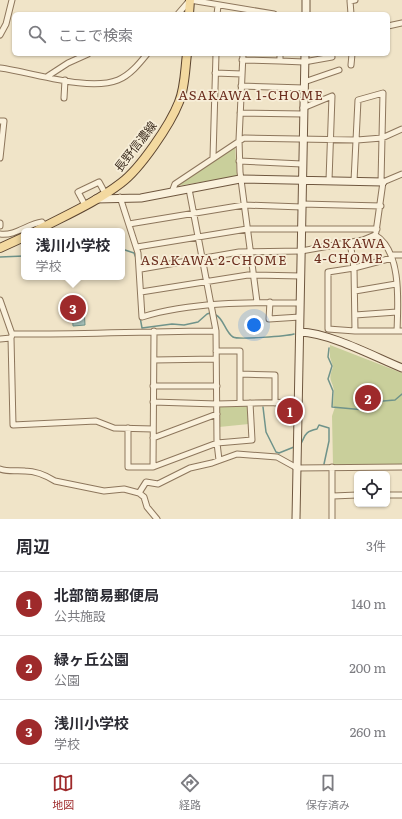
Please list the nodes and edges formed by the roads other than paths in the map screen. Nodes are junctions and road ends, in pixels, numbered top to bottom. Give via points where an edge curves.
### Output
1 (12, 0) edge
2 (190, 0) edge
3 (306, 0) edge
4 (352, 0) edge
5 (218, 6) junction
6 (180, 12) edge
7 (189, 12) edge
8 (218, 12) edge
9 (245, 12) edge
10 (306, 12) edge
11 (352, 12) edge
12 (402, 23) edge
13 (390, 26) edge
14 (0, 35) edge
15 (84, 56) edge
16 (145, 56) edge
17 (187, 56) edge
18 (216, 56) edge
19 (243, 56) edge
20 (280, 56) edge
21 (305, 56) edge
22 (352, 56) edge
23 (332, 57) dead end
24 (242, 60) junction
25 (280, 61) junction
26 (304, 62) junction
27 (351, 65) dead end
28 (0, 68) edge
29 (339, 70) dead end
30 (215, 73) junction
31 (242, 74) junction
32 (48, 76) junction
33 (65, 80) junction
34 (304, 85) junction
35 (241, 86) junction
36 (64, 98) dead end
37 (303, 111) junction
38 (240, 113) junction
39 (0, 121) edge
40 (402, 129) edge
41 (382, 138) junction
42 (303, 139) junction
43 (238, 140) junction
44 (330, 140) junction
45 (356, 140) junction
46 (213, 157) junction
47 (0, 158) edge
48 (240, 161) junction
49 (302, 164) junction
50 (402, 174) edge
51 (240, 179) junction
52 (302, 180) junction
53 (329, 180) junction
54 (354, 181) junction
55 (382, 182) junction
56 (189, 189) junction
57 (172, 192) junction
58 (105, 193) junction
59 (120, 197) junction
60 (96, 199) junction
61 (85, 205) junction
62 (244, 205) junction
63 (302, 206) junction
64 (380, 206) junction
65 (193, 212) junction
66 (0, 223) edge
67 (129, 224) junction
68 (0, 226) edge
69 (45, 226) junction
70 (26, 228) edge
71 (41, 228) edge
72 (247, 229) junction
73 (301, 230) junction
74 (21, 231) edge
75 (376, 232) junction
76 (0, 234) edge
77 (198, 236) junction
78 (21, 238) edge
79 (350, 242) junction
80 (136, 246) junction
81 (0, 248) edge
82 (301, 251) junction
83 (250, 252) junction
84 (402, 254) edge
85 (392, 256) junction
86 (203, 258) junction
87 (354, 268) junction
88 (140, 269) junction
89 (254, 275) junction
90 (301, 276) junction
91 (207, 281) junction
92 (396, 284) junction
93 (355, 291) junction
94 (141, 292) junction
95 (0, 300) edge
96 (257, 302) junction
97 (270, 302) junction
98 (300, 303) junction
99 (212, 305) junction
100 (397, 312) junction
101 (355, 315) junction
102 (300, 317) junction
103 (339, 330) junction
104 (154, 331) junction
105 (355, 331) junction
106 (400, 331) edge
107 (216, 332) junction
108 (300, 332) junction
109 (12, 336) junction
110 (0, 339) edge
111 (334, 340) junction
112 (216, 351) junction
113 (216, 359) junction
114 (154, 360) junction
115 (402, 368) edge
116 (240, 374) junction
117 (153, 386) junction
118 (217, 386) junction
119 (153, 402) junction
120 (298, 402) junction
121 (240, 403) junction
122 (250, 403) junction
123 (275, 403) junction
124 (217, 404) junction
125 (217, 414) junction
126 (128, 428) junction
127 (153, 429) junction
128 (153, 438) junction
129 (217, 443) junction
130 (219, 460) junction
131 (153, 467) junction
132 (332, 467) junction
133 (402, 467) edge
134 (297, 468) junction
135 (0, 469) edge
136 (139, 493) junction
137 (354, 495) edge
138 (390, 495) edge
139 (402, 495) edge
140 (333, 496) junction
141 (157, 519) edge
142 (296, 519) edge
143 (332, 519) edge

1 - 14 street via 6,24
2 - 5 street
2 - 6 street
2 - 7 main road
3 - 10 street
4 - 11 street
5 - 8 street
5 - 9 street
12 - 13 street
15 - 32 street
16 - 33 street via 137,67 119,80 96,84
17 - 58 main road, 長野信濃線 via 180,101 169,121 137,167 121,183
18 - 30 street
19 - 24 street
20 - 25 street
21 - 26 street
22 - 27 street
23 - 26 street
24 - 25 street
24 - 31 street
25 - 26 street
26 - 34 street
28 - 32 street
29 - 34 street
30 - 31 street
30 - 46 street
31 - 35 street
32 - 33 street
33 - 36 street
34 - 35 street
34 - 37 street
35 - 38 street
37 - 38 street
37 - 42 street
37 - 44 street via 332,96
38 - 43 street
39 - 47 street via 4,121
40 - 41 street
41 - 45 street
41 - 45 street via 383,93 358,100
41 - 55 street
42 - 43 street
42 - 44 street
42 - 49 street
43 - 46 street
43 - 48 street
44 - 45 street
44 - 53 street
45 - 54 street
46 - 57 street via 175,184
48 - 49 street
48 - 51 street
49 - 52 street
50 - 55 street
51 - 52 street
51 - 56 street
51 - 62 street
52 - 53 street
52 - 63 street
53 - 54 street
54 - 55 street
55 - 64 street
56 - 57 street
56 - 65 street
57 - 59 street via 140,198
58 - 60 main road, 長野信濃線
58 - 61 street via 100,182 78,192
59 - 60 street
59 - 67 street
60 - 61 main road, 長野信濃線
61 - 69 main road, 長野信濃線
62 - 63 street
62 - 65 street
62 - 72 street
63 - 64 street
63 - 73 street
64 - 75 street
65 - 67 street
65 - 77 street
66 - 68 street
67 - 80 street
69 - 70 street via 42,222
69 - 71 main road, 長野信濃線
72 - 73 street
72 - 77 street
72 - 83 street
73 - 75 street
73 - 82 street
74 - 76 street via 7,235
75 - 79 street
75 - 85 street via 384,240
77 - 80 street
77 - 86 street
78 - 81 main road
79 - 82 street
79 - 87 street
80 - 88 street
82 - 83 street
82 - 90 street
83 - 86 street
83 - 89 street
84 - 85 street
85 - 87 street
85 - 92 street
86 - 88 street
86 - 91 street
87 - 93 street
87 - 103 street via 328,272 328,329
88 - 94 street
89 - 90 street
89 - 91 street
89 - 96 street
90 - 98 street
91 - 94 street
91 - 99 street
92 - 93 street
92 - 100 street
93 - 101 street
94 - 99 street via 142,317
95 - 109 street
96 - 97 street
96 - 99 street
97 - 98 street
97 - 102 street via 269,319
98 - 102 street
99 - 107 street
100 - 101 street
100 - 106 street
101 - 105 street
102 - 108 street
103 - 105 street
103 - 111 street
104 - 107 street
104 - 109 street
104 - 114 street
105 - 106 street
107 - 112 street
108 - 111 street via 311,332
108 - 120 street
109 - 110 street
109 - 126 street via 13,425 96,421 114,428
111 - 115 street
112 - 113 street
112 - 116 street via 240,351
113 - 114 street
113 - 118 street
114 - 117 street
116 - 121 street
116 - 123 street via 275,375
117 - 118 street
117 - 119 street
118 - 124 street
119 - 124 street
119 - 127 street
120 - 123 street
120 - 134 street
121 - 122 street
121 - 124 street
122 - 123 street
122 - 129 street via 252,440
124 - 125 street
125 - 128 street
125 - 129 street
126 - 127 street
126 - 131 street via 128,467
127 - 128 street
128 - 131 street
129 - 130 street
129 - 131 street
130 - 134 street via 237,454 277,457
130 - 136 street via 190,468 158,484 146,482
132 - 133 street
132 - 134 street
132 - 140 street
134 - 142 street
135 - 136 street via 26,471 55,481 104,492 124,489
136 - 141 street
137 - 140 street
138 - 139 street
140 - 143 street

